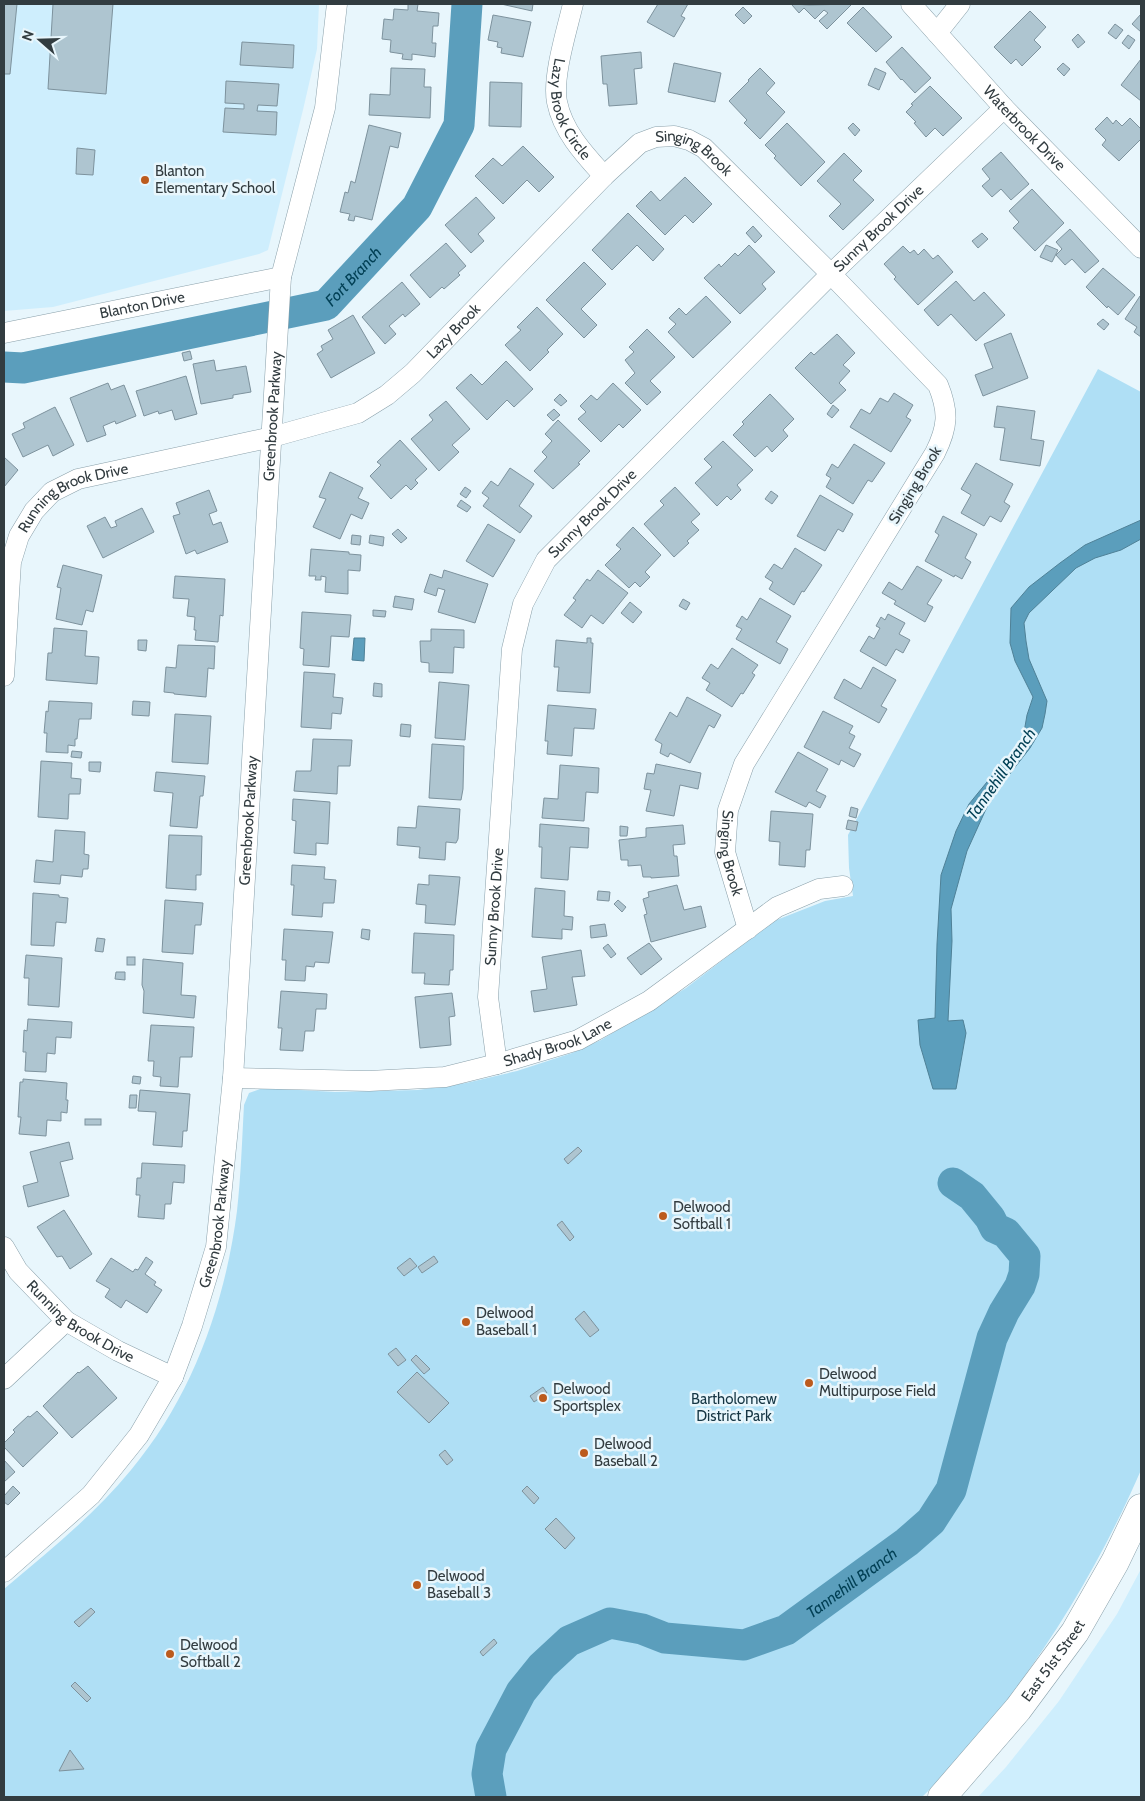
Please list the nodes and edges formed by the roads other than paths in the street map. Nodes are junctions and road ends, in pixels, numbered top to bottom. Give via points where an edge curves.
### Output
1 (337, 4) edge
2 (573, 4) edge
3 (911, 4) edge
4 (960, 4) edge
5 (937, 33) junction
6 (1004, 108) junction
7 (604, 176) junction
8 (1138, 237) edge
9 (831, 274) junction
10 (281, 285) junction
11 (4, 333) edge
12 (272, 437) junction
13 (4, 676) edge
14 (844, 886) dead end
15 (748, 929) junction
16 (497, 1064) junction
17 (234, 1078) junction
18 (4, 1247) edge
19 (66, 1320) junction
20 (173, 1377) junction
21 (4, 1379) edge
22 (1141, 1508) edge
23 (4, 1572) edge
24 (942, 1797) edge

1 - 10 street, Greenbrook Parkway via 325,108
2 - 7 street, Lazy Brook Circle via 558,70 557,101 565,126
3 - 5 street, Waterbrook Drive
4 - 5 street
5 - 6 street, Waterbrook Drive
6 - 8 street, Waterbrook Drive
6 - 9 street, Sunny Brook Drive
7 - 9 street, Singing Brook via 640,144 656,137 674,136 690,140 704,148
7 - 12 street, Lazy Brook via 387,395 358,413
9 - 15 street, Singing Brook via 938,385 944,400 944,436 744,764 728,810 725,852
9 - 16 street, Sunny Brook Drive via 546,560 523,604 512,649 488,998
10 - 11 street, Blanton Drive
10 - 12 street, Greenbrook Parkway
12 - 13 street, Running Brook Drive via 78,479 52,492 34,511 19,536 11,562
12 - 17 street, Greenbrook Parkway
14 - 15 street, Shady Brook Lane via 819,889 777,907
15 - 16 street, Shady Brook Lane via 641,1005 578,1040
16 - 17 street, Shady Brook Lane via 444,1077 369,1081
17 - 20 street, Greenbrook Parkway via 216,1247
18 - 19 street, Running Brook Drive via 18,1271
19 - 20 street, Running Brook Drive via 118,1351
19 - 21 street
20 - 23 street, Greenbrook Parkway via 139,1435 91,1495
22 - 24 main road, East 51st Street via 1075,1632 1018,1709

